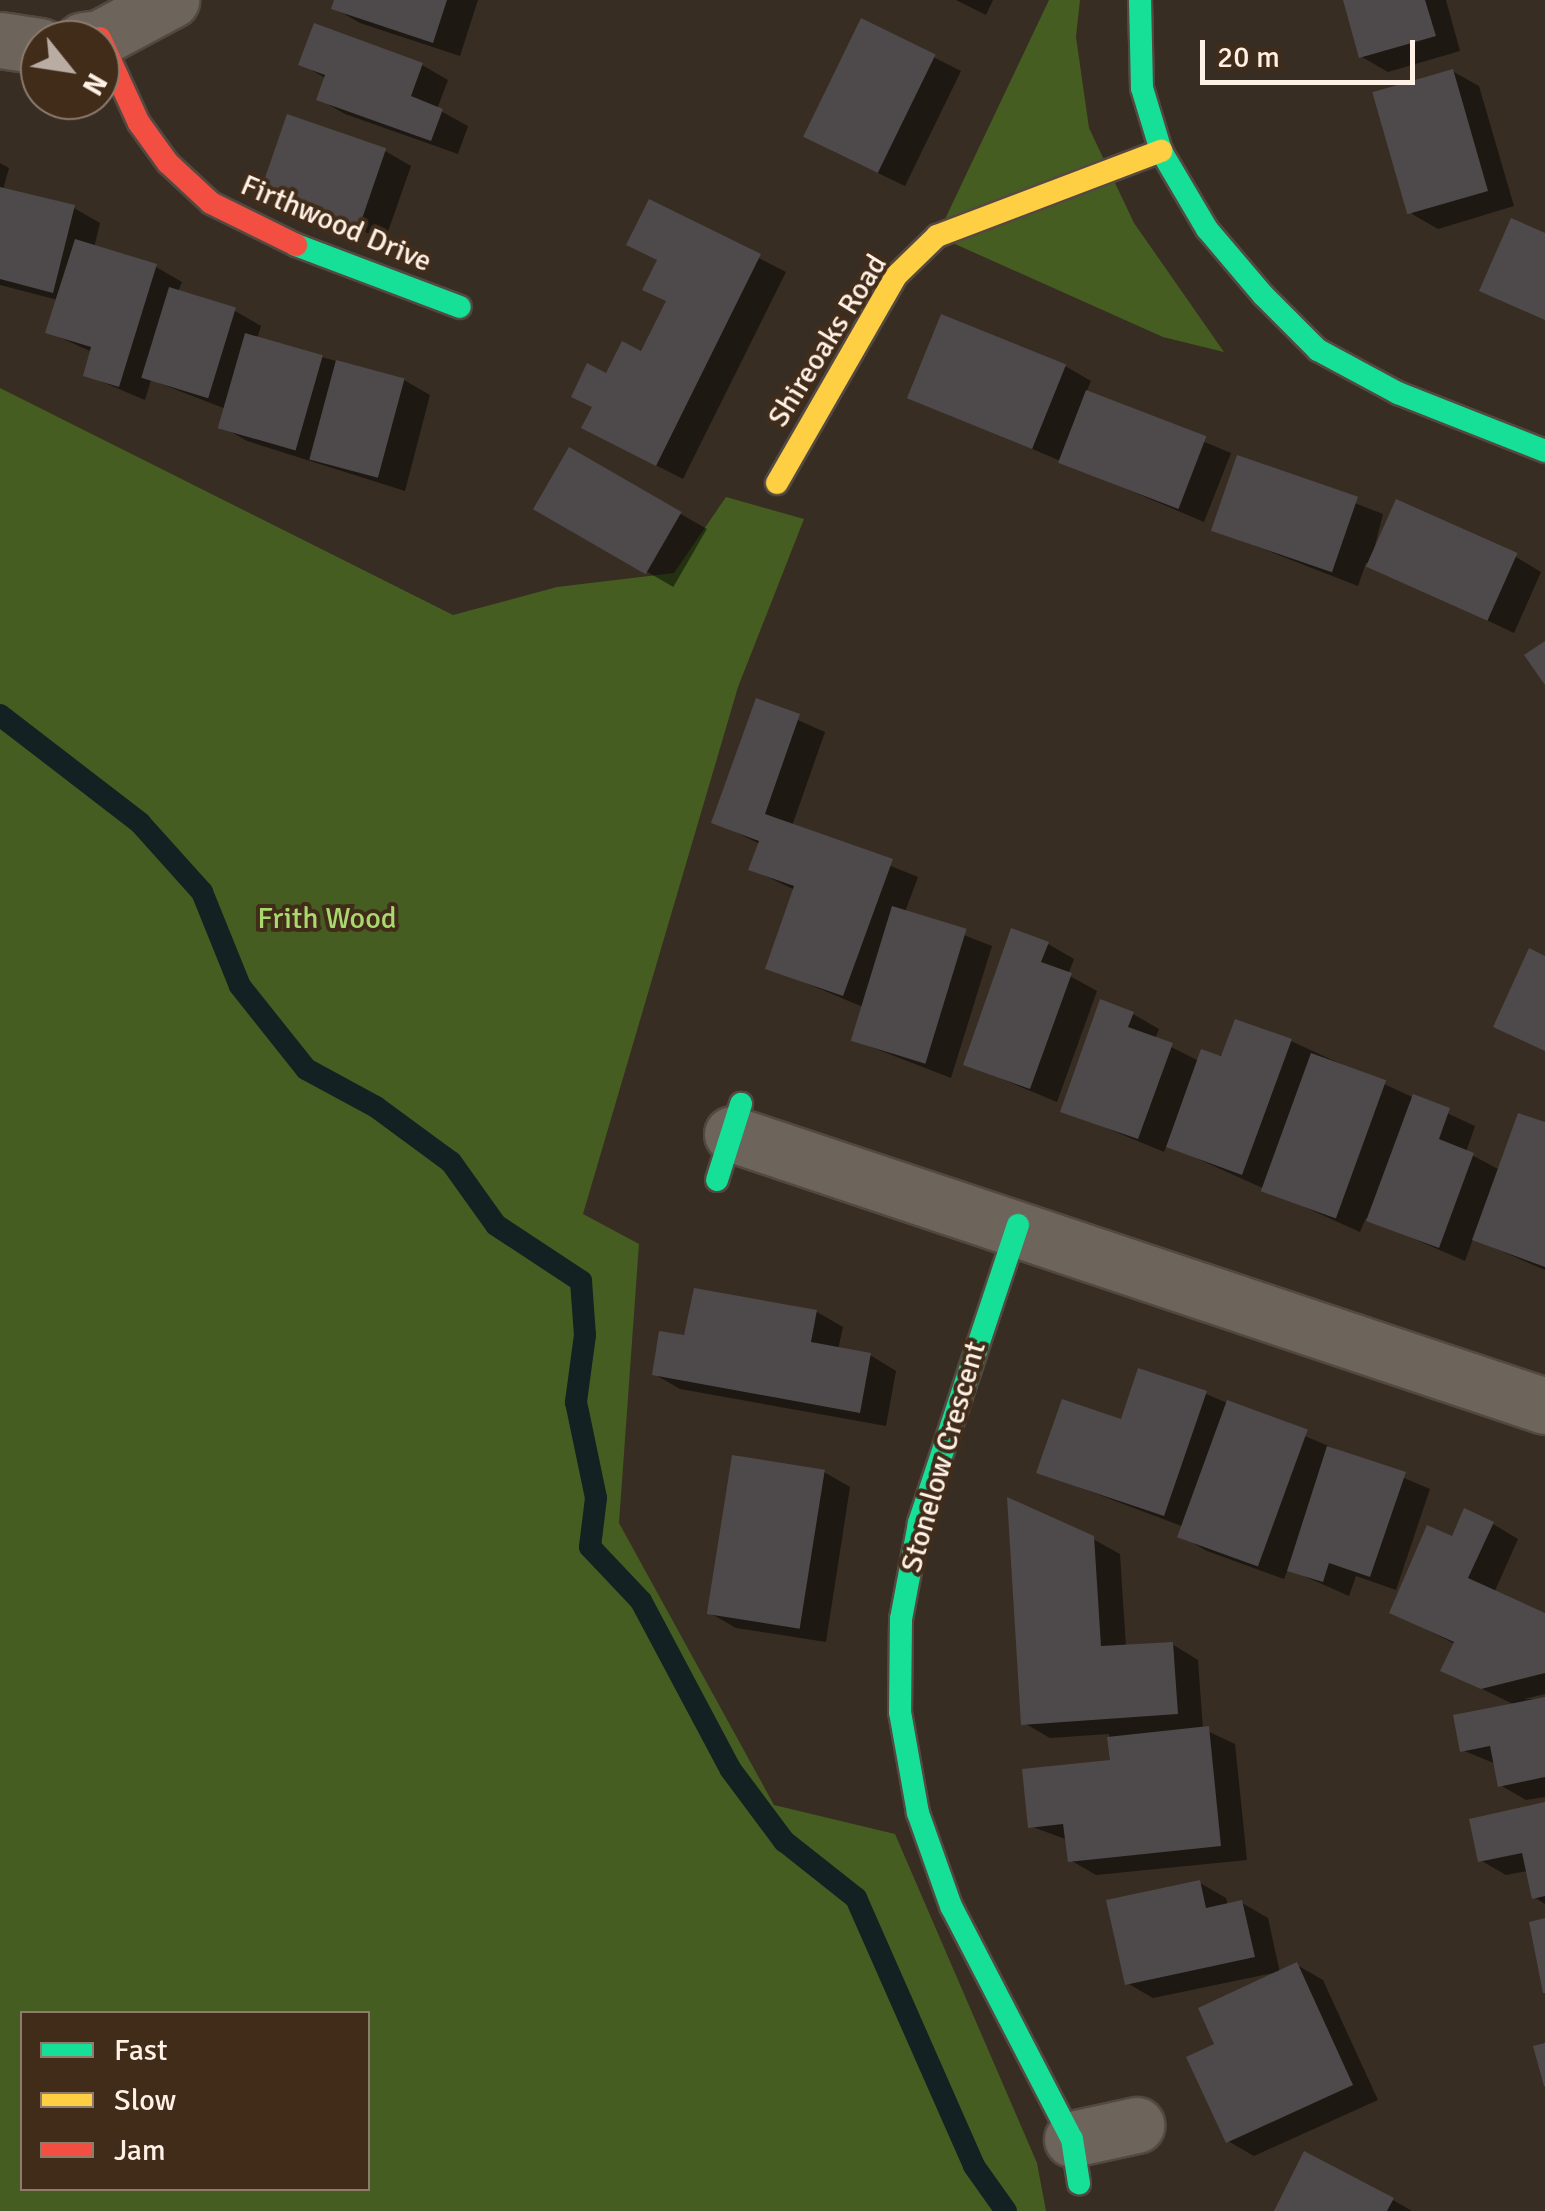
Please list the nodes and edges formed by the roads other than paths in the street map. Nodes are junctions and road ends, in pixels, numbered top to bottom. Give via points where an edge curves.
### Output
1 (171, 0) edge
2 (1140, 0) edge
3 (120, 25) edge
4 (120, 89) edge
5 (1161, 151) junction
6 (460, 307) dead end
7 (1545, 451) edge
8 (777, 483) dead end
9 (730, 1139) dead end
10 (1018, 1225) junction
11 (1545, 1406) edge
12 (1136, 2125) dead end
13 (1075, 2161) joint

1 - 3 street
2 - 5 street via 1142,88
4 - 6 street, Firthwood Drive via 168,164 211,203 263,233
5 - 7 street via 1207,229 1318,350 1398,393
5 - 8 street, Shireoaks Road via 937,236 896,276
9 - 10 street
10 - 11 street
10 - 13 street, Stonelow Crescent via 919,1523 901,1619 900,1712 918,1813 951,1906
12 - 13 street, Stonelow Crescent

